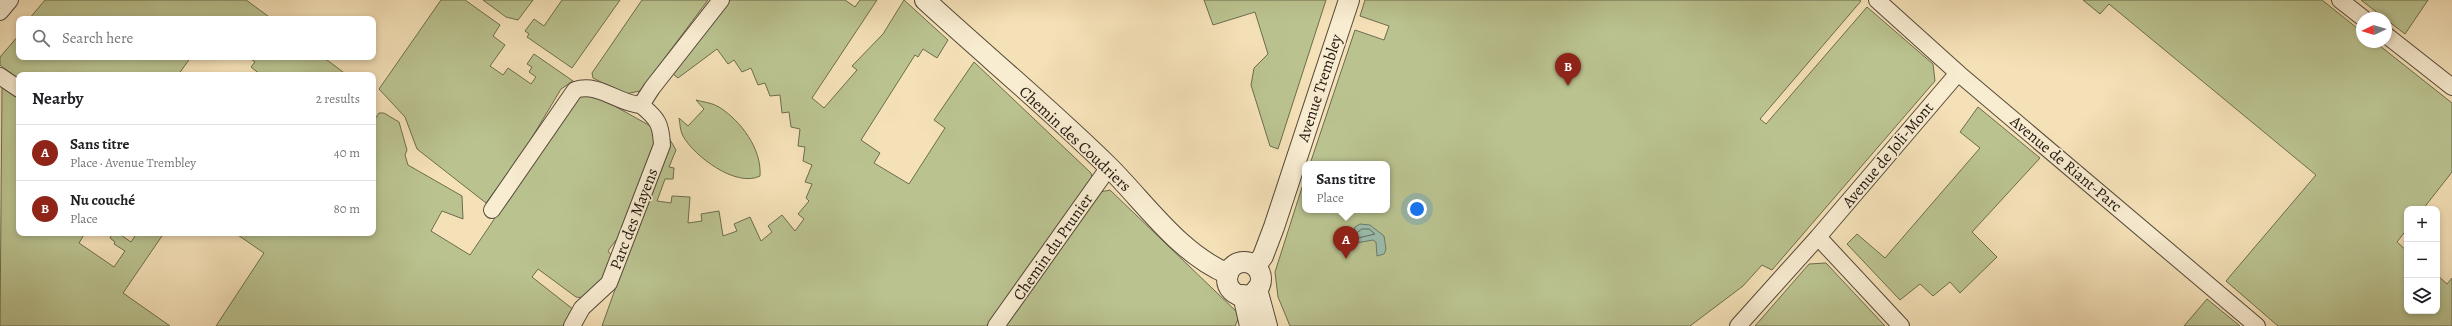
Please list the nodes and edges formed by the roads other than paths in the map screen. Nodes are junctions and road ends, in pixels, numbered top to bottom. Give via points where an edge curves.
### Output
1 (10, 0) edge
2 (721, 0) edge
3 (925, 0) edge
4 (1349, 0) edge
5 (1877, 0) edge
6 (2340, 0) edge
7 (0, 12) edge
8 (2356, 13) edge
9 (2392, 40) edge
10 (1958, 73) junction
11 (0, 76) edge
12 (16, 86) edge
13 (2452, 87) edge
14 (642, 105) junction
15 (1109, 167) junction
16 (492, 210) dead end
17 (1818, 237) junction
18 (1256, 266) junction
19 (1228, 274) junction
20 (1250, 292) junction
21 (572, 326) edge
22 (996, 326) edge
23 (1262, 326) edge
24 (1738, 326) edge
25 (1901, 326) edge
26 (2257, 326) edge

1 - 7 street
2 - 14 street via 652,88
3 - 15 street, Chemin des Coudriers
4 - 18 street, Avenue Trembley via 1274,227 1263,256
5 - 10 street, Avenue de Riant-Parc
6 - 8 street
9 - 13 street
10 - 17 street, Avenue de Joli-Mont
10 - 26 street, Avenue de Riant-Parc
11 - 12 street
14 - 16 street via 628,104 593,87 575,90
14 - 21 street, Parc des Mayens via 661,127 662,145 609,283 582,308
15 - 19 street, Chemin des Coudriers via 1157,218 1200,258
15 - 22 street, Chemin du Prunier
17 - 24 street, Avenue de Joli-Mont
17 - 25 street
18 - 19 street via 1239,262
18 - 20 street via 1261,279
19 - 20 street via 1232,290
20 - 23 street

